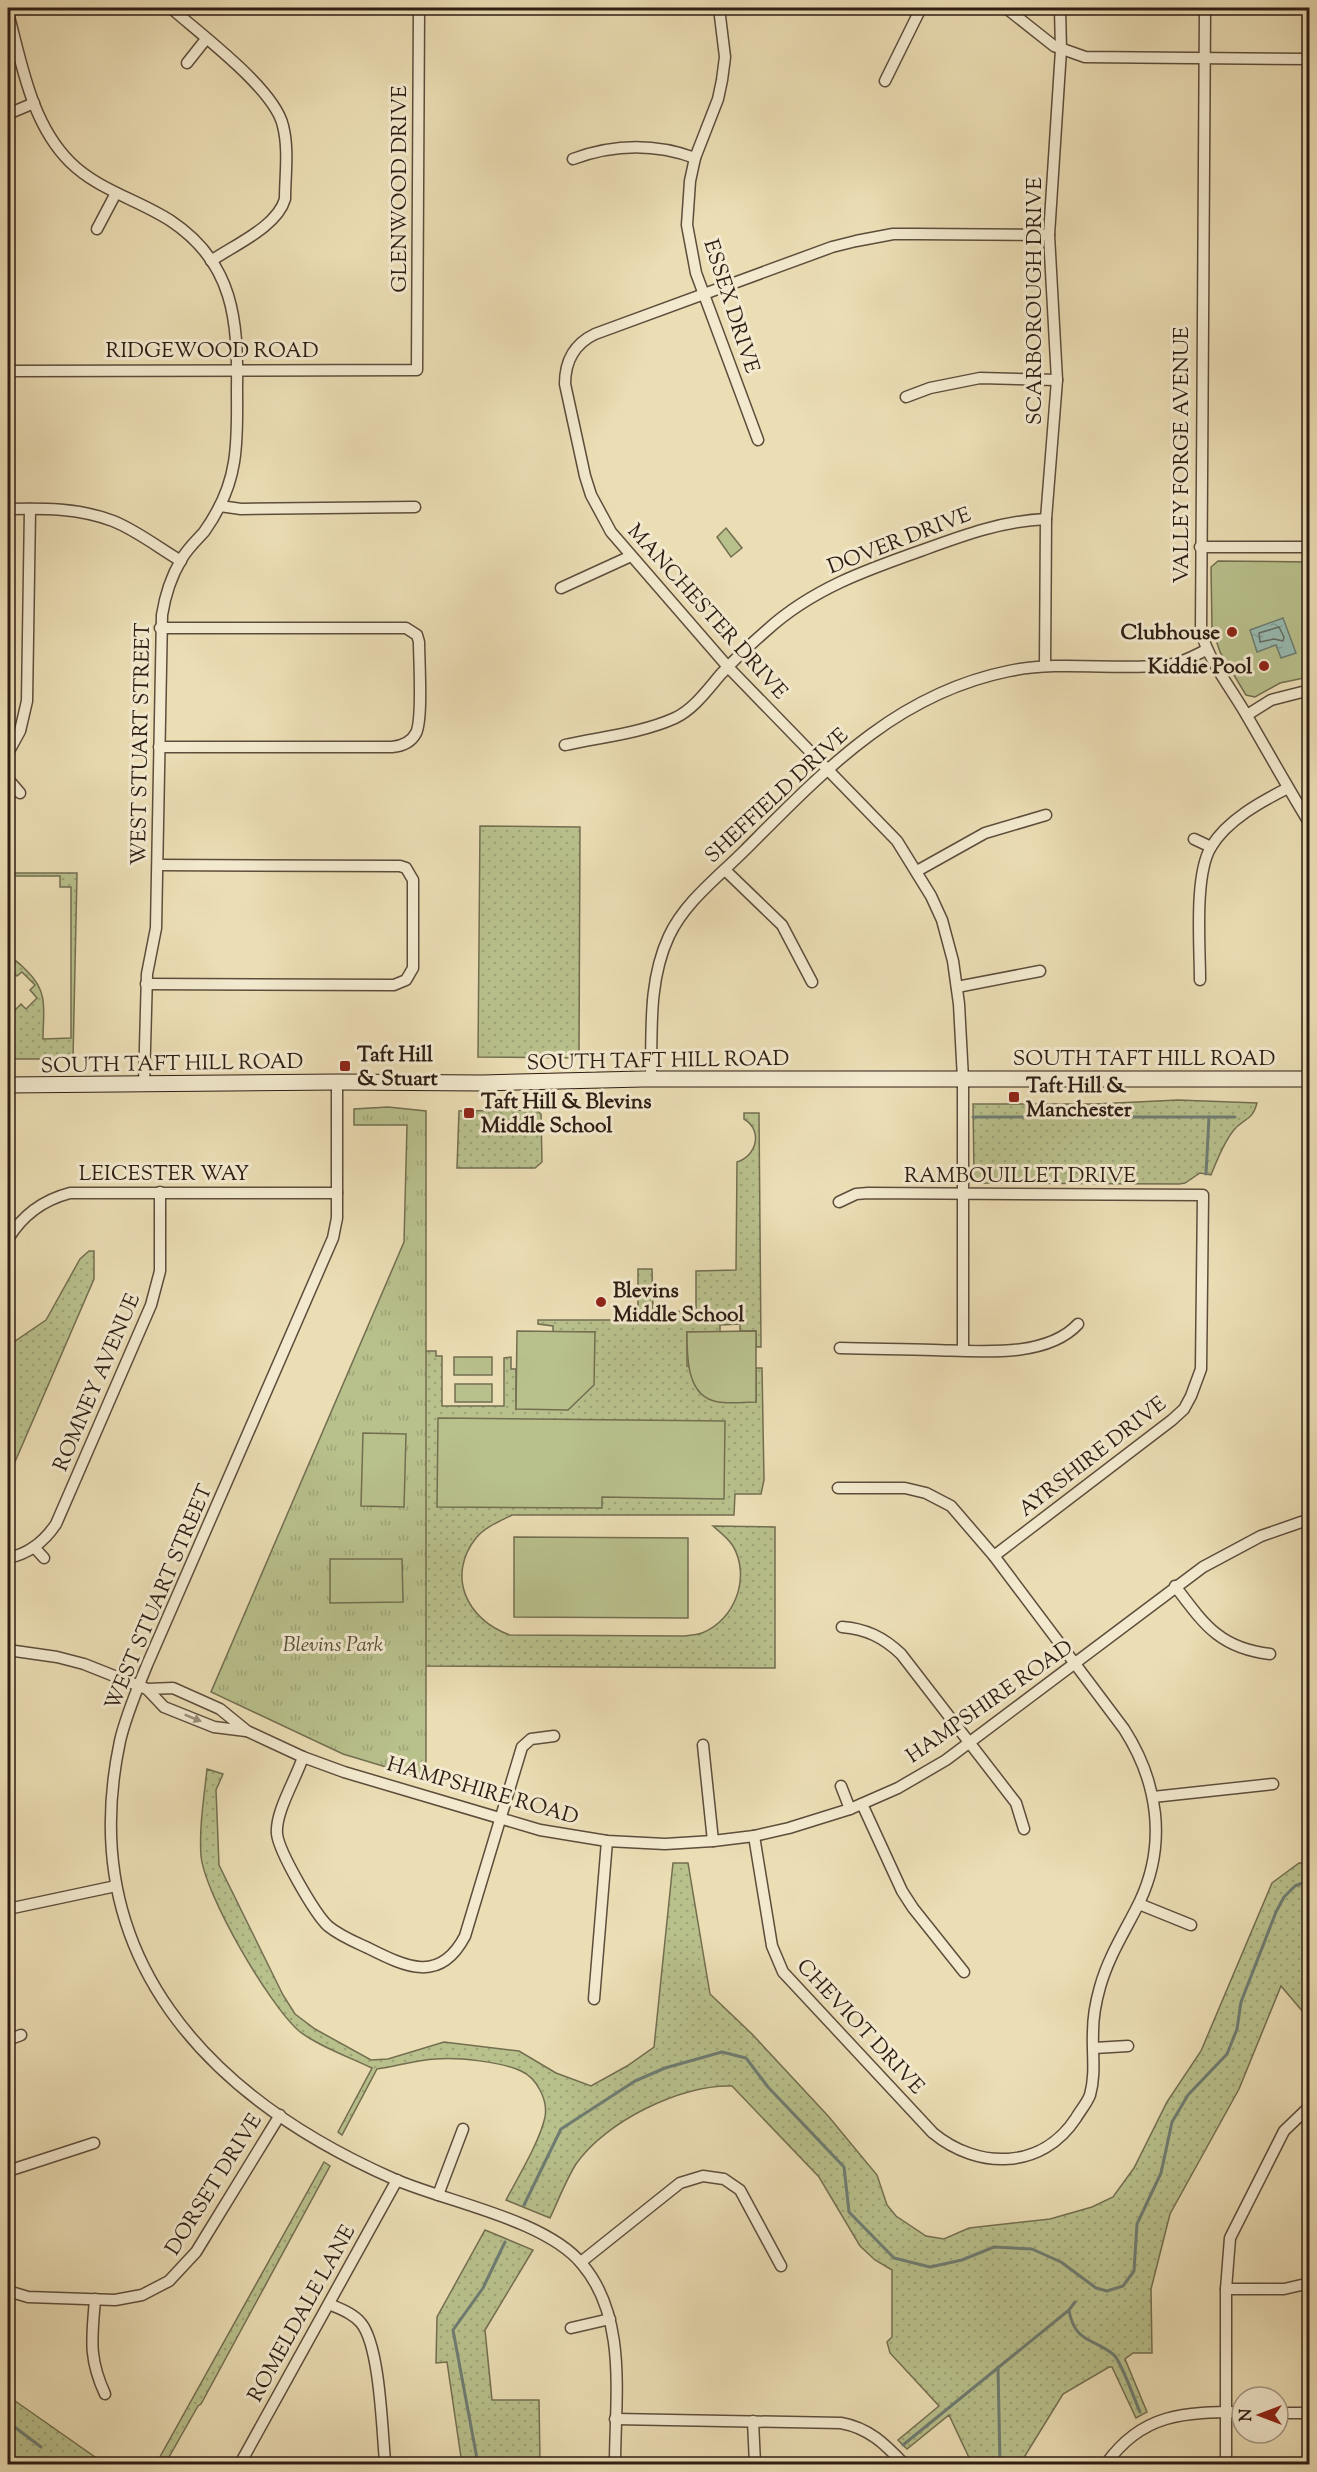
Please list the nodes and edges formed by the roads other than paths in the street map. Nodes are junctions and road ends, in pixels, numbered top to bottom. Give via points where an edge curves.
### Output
1 (171, 8) edge
2 (419, 8) edge
3 (719, 8) edge
4 (921, 8) edge
5 (1006, 8) edge
6 (1060, 8) edge
7 (1205, 8) edge
8 (8, 13) edge
9 (206, 39) junction
10 (1062, 50) junction
11 (1204, 57) junction
12 (1310, 59) edge
13 (187, 63) dead end
14 (885, 81) dead end
15 (34, 103) junction
16 (8, 114) edge
17 (695, 158) junction
18 (573, 159) dead end
19 (116, 193) junction
20 (97, 229) dead end
21 (1049, 235) junction
22 (211, 261) junction
23 (704, 294) junction
24 (237, 369) junction
25 (417, 370) joint
26 (8, 371) edge
27 (1057, 380) junction
28 (906, 397) dead end
29 (759, 441) dead end
30 (220, 506) junction
31 (415, 507) dead end
32 (8, 509) edge
33 (30, 509) junction
34 (1046, 519) junction
35 (1200, 547) junction
36 (1310, 547) edge
37 (631, 556) junction
38 (180, 561) junction
39 (561, 588) dead end
40 (160, 627) junction
41 (1206, 650) junction
42 (1045, 666) junction
43 (728, 667) junction
44 (1310, 690) edge
45 (1247, 715) junction
46 (565, 745) dead end
47 (159, 747) junction
48 (8, 753) edge
49 (827, 768) junction
50 (8, 779) edge
51 (1288, 788) junction
52 (20, 793) dead end
53 (1046, 815) dead end
54 (1310, 824) edge
55 (1194, 839) dead end
56 (1211, 847) junction
57 (158, 865) junction
58 (725, 870) junction
59 (917, 872) junction
60 (1040, 971) dead end
61 (1200, 980) dead end
62 (812, 982) dead end
63 (146, 984) junction
64 (957, 987) junction
65 (651, 1079) junction
66 (963, 1079) junction
67 (1310, 1079) edge
68 (338, 1082) junction
69 (144, 1084) junction
70 (8, 1085) edge
71 (160, 1192) junction
72 (337, 1193) junction
73 (963, 1193) junction
74 (1203, 1195) joint
75 (839, 1202) dead end
76 (8, 1239) edge
77 (1078, 1324) dead end
78 (840, 1348) dead end
79 (963, 1350) junction
80 (838, 1488) dead end
81 (1310, 1519) edge
82 (34, 1547) junction
83 (994, 1556) junction
84 (8, 1558) edge
85 (44, 1558) dead end
86 (1175, 1586) junction
87 (842, 1627) dead end
88 (8, 1650) edge
89 (1270, 1654) dead end
90 (1076, 1664) junction
91 (143, 1687) junction
92 (247, 1731) junction
93 (554, 1736) dead end
94 (970, 1742) junction
95 (703, 1745) dead end
96 (303, 1757) junction
97 (1273, 1784) dead end
98 (841, 1786) dead end
99 (1154, 1797) junction
100 (862, 1804) junction
101 (850, 1809) junction
102 (501, 1818) junction
103 (1024, 1829) dead end
104 (754, 1836) junction
105 (607, 1841) junction
106 (713, 1841) junction
107 (116, 1886) junction
108 (1139, 1904) junction
109 (8, 1909) edge
110 (1191, 1925) dead end
111 (964, 1972) dead end
112 (594, 1999) dead end
113 (21, 2035) dead end
114 (8, 2040) edge
115 (1128, 2046) dead end
116 (1094, 2048) junction
117 (1310, 2106) edge
118 (280, 2115) junction
119 (463, 2129) dead end
120 (94, 2143) dead end
121 (8, 2171) edge
122 (397, 2180) junction
123 (438, 2195) junction
124 (581, 2262) junction
125 (781, 2266) dead end
126 (1310, 2283) edge
127 (1226, 2289) junction
128 (8, 2291) edge
129 (95, 2299) junction
130 (329, 2304) junction
131 (610, 2319) junction
132 (571, 2328) dead end
133 (105, 2394) dead end
134 (1226, 2412) junction
135 (1230, 2412) edge
136 (1290, 2413) edge
137 (1310, 2413) edge
138 (615, 2419) junction
139 (753, 2421) junction
140 (385, 2461) dead end
141 (240, 2464) edge
142 (615, 2464) edge
143 (755, 2464) edge
144 (903, 2464) edge
145 (1106, 2464) edge
146 (1226, 2464) edge

1 - 9 street
2 - 25 street, GLENWOOD DRIVE
3 - 17 street, ESSEX DRIVE via 725,57 722,80
4 - 14 street
5 - 10 street
6 - 10 street, SCARBOROUGH DRIVE
7 - 11 street, VALLEY FORGE AVENUE
8 - 15 street, WEST STUART STREET
9 - 13 street
9 - 22 street via 272,102 285,139 282,208 270,222
10 - 11 street via 1085,57
10 - 21 street, SCARBOROUGH DRIVE
11 - 12 street
11 - 35 street, VALLEY FORGE AVENUE
15 - 16 street
15 - 19 street, WEST STUART STREET via 49,137 70,162
17 - 18 street via 658,148 624,147
17 - 23 street, ESSEX DRIVE via 687,225
19 - 20 street
19 - 22 street, WEST STUART STREET via 172,222
21 - 23 street, MANCHESTER DRIVE via 873,237 832,247
21 - 27 street, SCARBOROUGH DRIVE
22 - 24 street, WEST STUART STREET via 234,313
23 - 29 street, ESSEX DRIVE
23 - 37 street, MANCHESTER DRIVE via 595,334 580,344 568,362 565,384 585,476 601,515
24 - 25 street, RIDGEWOOD ROAD
24 - 26 street, RIDGEWOOD ROAD
24 - 30 street, WEST STUART STREET via 234,462
27 - 28 street via 980,378
27 - 34 street, SCARBOROUGH DRIVE
30 - 31 street
30 - 38 street, WEST STUART STREET
32 - 33 street
33 - 38 street via 80,512 115,522
33 - 48 street via 27,701 20,731
34 - 42 street, SCARBOROUGH DRIVE
34 - 43 street, DOVER DRIVE via 987,527 831,585 778,620
35 - 36 street
35 - 41 street, VALLEY FORGE AVENUE via 1201,632
37 - 39 street
37 - 43 street, MANCHESTER DRIVE
38 - 40 street, WEST STUART STREET via 167,593
40 - 47 street, WEST STUART STREET
40 - 47 street via 406,628 417,635 419,642 418,725 412,740 405,744
41 - 42 street, SHEFFIELD DRIVE via 1168,665
41 - 45 street, VALLEY FORGE AVENUE
42 - 49 street, SHEFFIELD DRIVE via 980,678 933,696 879,727
43 - 46 street, DOVER DRIVE via 678,717
43 - 49 street, MANCHESTER DRIVE
44 - 45 street via 1271,700
45 - 51 street, VALLEY FORGE AVENUE
47 - 57 street, WEST STUART STREET
49 - 58 street, SHEFFIELD DRIVE
49 - 59 street, MANCHESTER DRIVE via 897,841
50 - 52 street
51 - 54 street, VALLEY FORGE AVENUE
51 - 56 street via 1261,802
53 - 59 street via 985,833
55 - 56 street
56 - 61 street via 1203,869 1200,901
57 - 63 street, WEST STUART STREET via 156,928
57 - 63 street via 406,868 413,880 412,969 406,980 394,985
58 - 62 street via 782,925
58 - 65 street, SHEFFIELD DRIVE via 681,916 660,959 653,1004
59 - 64 street, MANCHESTER DRIVE via 948,938
60 - 64 street
63 - 69 street, WEST STUART STREET
64 - 66 street, MANCHESTER DRIVE
65 - 66 main road, SOUTH TAFT HILL ROAD
65 - 68 main road, SOUTH TAFT HILL ROAD
66 - 67 main road, SOUTH TAFT HILL ROAD
66 - 73 street, MANCHESTER DRIVE
68 - 69 main road, SOUTH TAFT HILL ROAD
68 - 72 street, WEST STUART STREET
69 - 70 main road, SOUTH TAFT HILL ROAD
71 - 72 street, LEICESTER WAY
71 - 76 street, LEICESTER WAY via 84,1191 63,1195 35,1209
71 - 82 street, ROMNEY AVENUE via 160,1271 151,1305 56,1524
72 - 91 street, WEST STUART STREET via 337,1218 327,1256
73 - 74 street, RAMBOUILLET DRIVE
73 - 75 street, RAMBOUILLET DRIVE via 868,1193
73 - 79 street, MANCHESTER DRIVE
74 - 83 street, AYRSHIRE DRIVE via 1203,1354 1198,1382 1188,1402 1172,1420
77 - 79 street via 1070,1333 1036,1346
78 - 79 street
80 - 83 street via 905,1488 926,1493 957,1512
81 - 86 street, HAMPSHIRE ROAD via 1261,1536
82 - 84 street, ROMNEY AVENUE
82 - 85 street
83 - 90 street
86 - 89 street via 1200,1620 1224,1641 1251,1652
86 - 90 street, HAMPSHIRE ROAD
87 - 94 street via 869,1632 891,1644
88 - 91 street, HAMPSHIRE ROAD via 84,1664
90 - 94 street, HAMPSHIRE ROAD
90 - 99 street via 1134,1745
91 -> 92 street, HAMPSHIRE ROAD via 164,1707 214,1727
91 - 92 street, HAMPSHIRE ROAD via 173,1688 220,1709
91 - 107 street, WEST STUART STREET via 121,1737 111,1798
92 - 96 street, HAMPSHIRE ROAD
93 - 102 street via 531,1739 522,1747
94 - 100 street, HAMPSHIRE ROAD via 898,1788
94 - 103 street via 1016,1803
95 - 106 street
96 - 102 street, HAMPSHIRE ROAD
96 - 102 street via 277,1824 283,1853 329,1926 402,1965 435,1966 459,1948
97 - 99 street
98 - 101 street
99 - 108 street via 1155,1850
100 - 101 street, HAMPSHIRE ROAD
100 - 111 street via 902,1891
101 - 104 street, HAMPSHIRE ROAD
102 - 105 street, HAMPSHIRE ROAD via 540,1830
104 - 106 street, HAMPSHIRE ROAD
104 - 116 street, CHEVIOT DRIVE via 772,1946 783,1972 933,2133 960,2151 995,2160 1020,2157 1049,2145 1067,2129 1089,2098
105 - 106 street, HAMPSHIRE ROAD
105 - 112 street
107 - 109 street
107 - 118 street, WEST STUART STREET via 142,1963 170,2013 207,2057
108 - 110 street
108 - 116 street via 1106,1966 1095,2008
113 - 114 street
115 - 116 street
117 - 127 street via 1284,2132 1234,2227 1227,2253
118 - 122 street, WEST STUART STREET via 352,2159
118 - 129 street, DORSET DRIVE via 180,2272 142,2295
119 - 123 street
120 - 121 street
122 - 123 street, WEST STUART STREET
122 - 130 street, ROMELDALE LANE
123 - 124 street, WEST STUART STREET via 524,2226 558,2243
124 - 125 street via 680,2183 703,2175 724,2179 740,2190
124 - 131 street, WEST STUART STREET via 598,2286
126 - 127 street via 1284,2289
127 - 134 street
128 - 129 street, DORSET DRIVE via 28,2297
129 - 133 street via 91,2346
130 - 140 street via 362,2323 370,2342
130 - 141 street, ROMELDALE LANE
131 - 132 street
131 - 138 street, WEST STUART STREET via 615,2357
134 - 135 street
134 - 145 street via 1193,2412 1159,2420 1130,2438
134 - 146 street
136 - 137 street
138 - 139 street
138 - 142 street, WEST STUART STREET
139 - 143 street
139 - 144 street via 856,2426 870,2433

